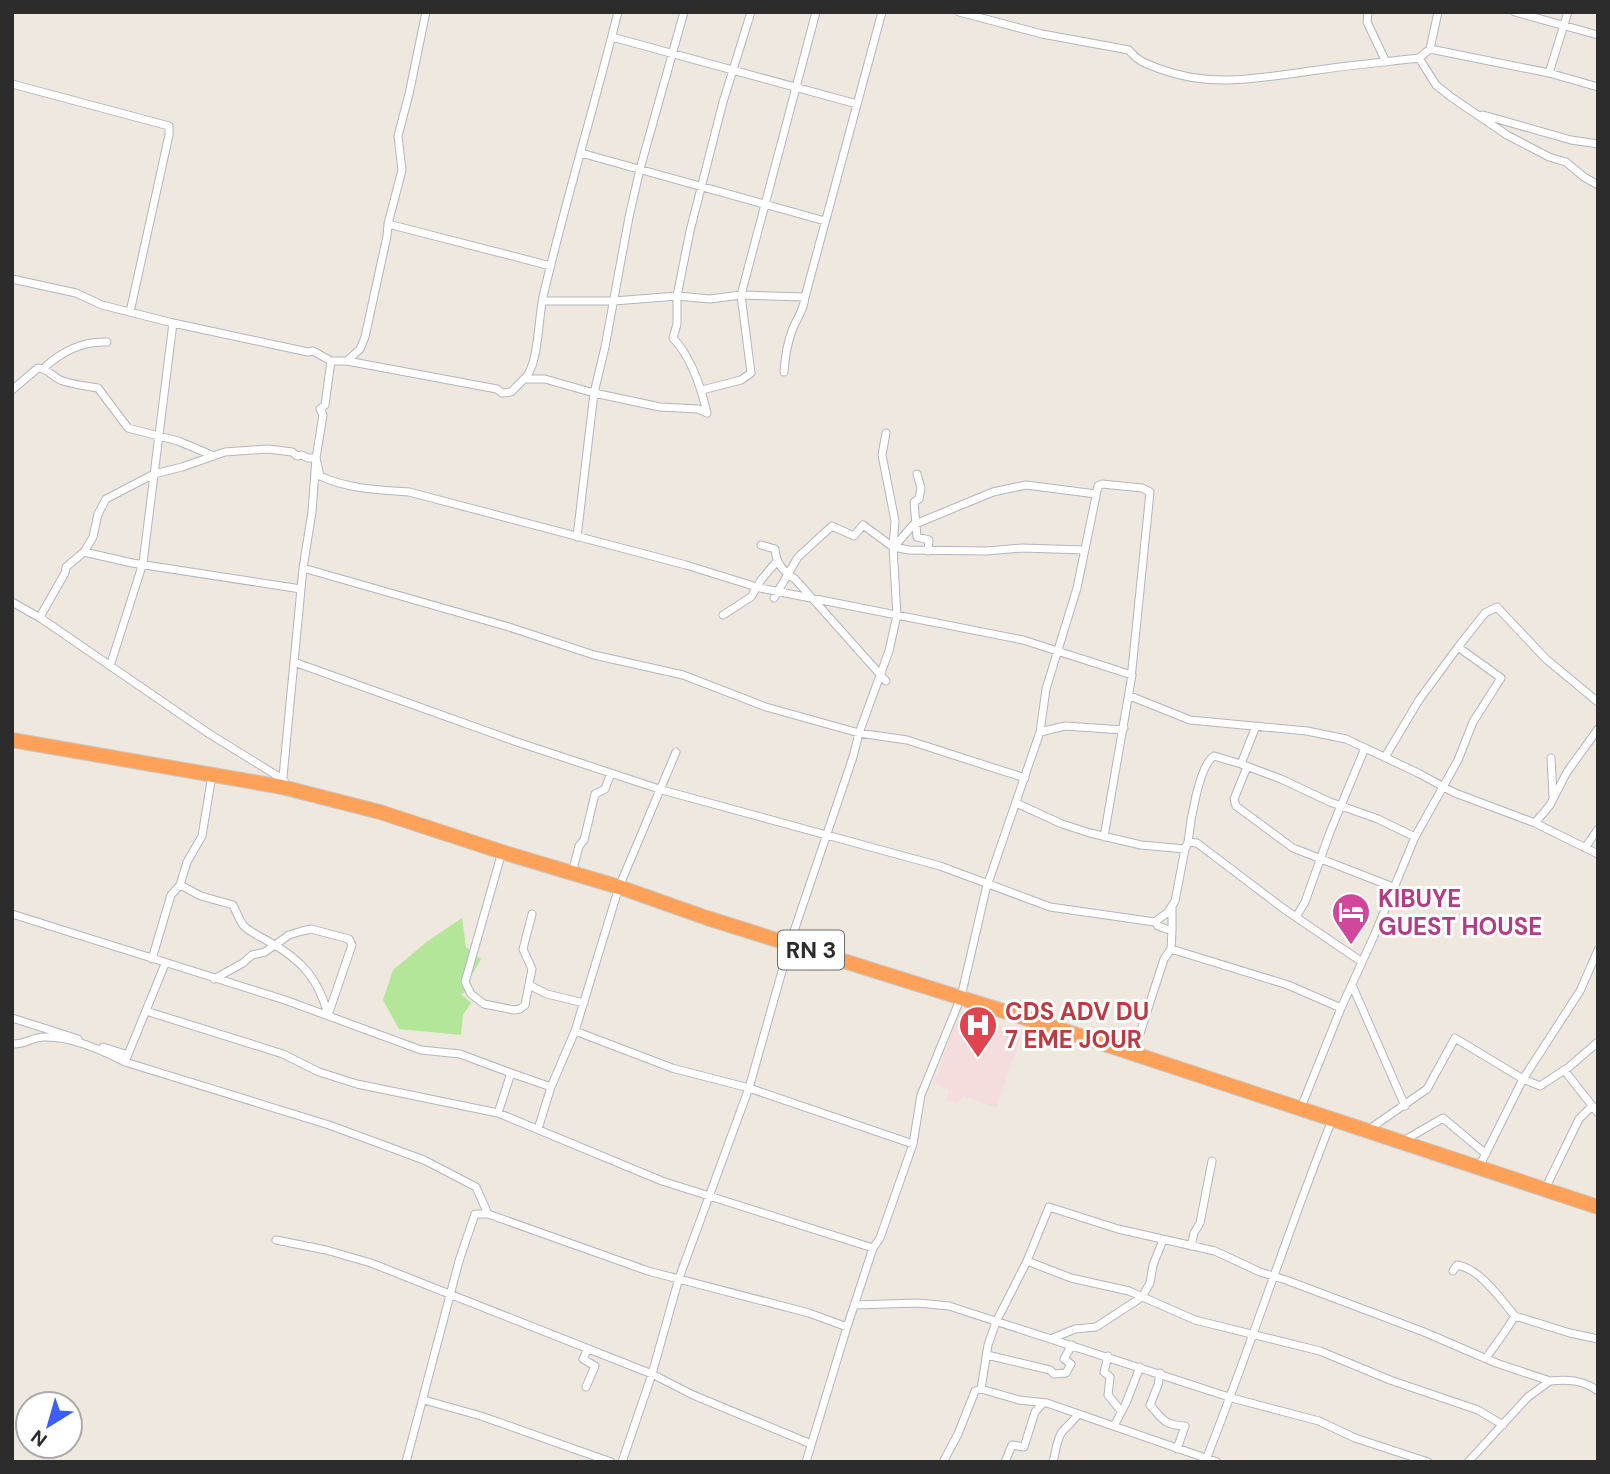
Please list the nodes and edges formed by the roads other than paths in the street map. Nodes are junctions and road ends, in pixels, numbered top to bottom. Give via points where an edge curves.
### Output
1 (426, 12) edge
2 (618, 12) edge
3 (684, 12) edge
4 (751, 12) edge
5 (816, 12) edge
6 (882, 12) edge
7 (959, 12) edge
8 (1367, 12) edge
9 (1438, 12) edge
10 (1515, 12) edge
11 (1568, 12) edge
12 (1564, 27) junction
13 (1598, 36) edge
14 (612, 37) junction
15 (1430, 49) junction
16 (674, 52) junction
17 (1419, 58) junction
18 (1386, 62) junction
19 (733, 70) junction
20 (1549, 73) junction
21 (12, 84) edge
22 (1598, 87) edge
23 (796, 88) junction
24 (857, 104) junction
25 (1476, 113) junction
26 (1598, 145) edge
27 (581, 153) junction
28 (640, 169) junction
29 (1598, 185) edge
30 (701, 187) junction
31 (764, 205) junction
32 (825, 221) junction
33 (388, 223) junction
34 (551, 266) junction
35 (12, 279) edge
36 (741, 295) junction
37 (677, 296) junction
38 (805, 297) junction
39 (542, 301) junction
40 (614, 301) junction
41 (130, 312) junction
42 (173, 323) junction
43 (107, 342) dead end
44 (331, 361) junction
45 (347, 361) junction
46 (44, 368) junction
47 (783, 372) dead end
48 (524, 379) junction
49 (12, 390) edge
50 (702, 390) junction
51 (594, 393) junction
52 (886, 433) dead end
53 (159, 436) junction
54 (214, 456) junction
55 (316, 458) junction
56 (154, 474) junction
57 (917, 474) dead end
58 (1096, 494) junction
59 (915, 524) junction
60 (577, 537) junction
61 (761, 545) dead end
62 (893, 547) junction
63 (1085, 550) junction
64 (928, 551) junction
65 (84, 552) junction
66 (777, 561) junction
67 (143, 564) junction
68 (303, 568) junction
69 (787, 574) junction
70 (757, 587) junction
71 (301, 589) junction
72 (776, 595) junction
73 (813, 600) junction
74 (12, 602) edge
75 (723, 615) dead end
76 (897, 615) junction
77 (42, 619) junction
78 (1458, 647) junction
79 (1057, 653) junction
80 (294, 662) junction
81 (110, 666) junction
82 (1132, 676) junction
83 (884, 678) junction
84 (1130, 696) junction
85 (1598, 702) edge
86 (1256, 726) junction
87 (1598, 729) edge
88 (1123, 730) junction
89 (1040, 732) junction
90 (859, 733) junction
91 (12, 740) edge
92 (1365, 748) junction
93 (676, 752) dead end
94 (1385, 757) junction
95 (1551, 758) dead end
96 (1244, 766) junction
97 (611, 773) junction
98 (212, 775) junction
99 (1025, 778) junction
100 (283, 784) junction
101 (1443, 786) junction
102 (662, 790) junction
103 (1553, 800) junction
104 (1016, 803) junction
105 (1341, 806) junction
106 (1535, 823) junction
107 (1598, 829) edge
108 (826, 836) junction
109 (1415, 836) junction
110 (1104, 837) junction
111 (1186, 845) junction
112 (1585, 848) junction
113 (502, 852) junction
114 (1598, 853) edge
115 (1320, 860) junction
116 (572, 873) junction
117 (988, 883) junction
118 (180, 885) junction
119 (619, 887) junction
120 (1393, 887) junction
121 (1172, 907) junction
122 (12, 914) edge
123 (532, 914) dead end
124 (1296, 917) junction
125 (1155, 922) junction
126 (1172, 931) junction
127 (790, 943) junction
128 (275, 945) junction
129 (1171, 949) junction
130 (1598, 950) edge
131 (152, 960) junction
132 (1362, 962) junction
133 (165, 964) junction
134 (214, 979) junction
135 (1352, 985) junction
136 (531, 986) junction
137 (961, 997) junction
138 (584, 1003) junction
139 (1341, 1008) junction
140 (146, 1011) junction
141 (328, 1015) junction
142 (12, 1018) edge
143 (575, 1031) junction
144 (1598, 1042) edge
145 (12, 1044) edge
146 (1133, 1055) junction
147 (126, 1058) junction
148 (1564, 1070) junction
149 (511, 1073) junction
150 (1523, 1079) junction
151 (551, 1087) junction
152 (749, 1088) junction
153 (1405, 1106) junction
154 (1300, 1110) junction
155 (1595, 1110) edge
156 (498, 1113) junction
157 (1332, 1121) junction
158 (538, 1129) junction
159 (1368, 1131) junction
160 (1403, 1141) junction
161 (913, 1144) junction
162 (1212, 1161) dead end
163 (1482, 1161) junction
164 (1545, 1190) junction
165 (710, 1197) junction
166 (1598, 1207) edge
167 (488, 1214) junction
168 (276, 1240) dead end
169 (1163, 1240) junction
170 (1191, 1246) junction
171 (873, 1248) junction
172 (1027, 1261) junction
173 (1453, 1271) dead end
174 (1275, 1277) junction
175 (679, 1278) junction
176 (450, 1295) junction
177 (1142, 1297) junction
178 (854, 1306) junction
179 (1515, 1316) junction
180 (996, 1322) junction
181 (847, 1326) junction
182 (1254, 1334) junction
183 (1052, 1338) junction
184 (1598, 1339) edge
185 (1072, 1345) junction
186 (589, 1349) junction
187 (987, 1355) junction
188 (1108, 1356) junction
189 (1486, 1358) junction
190 (1140, 1367) junction
191 (1160, 1373) junction
192 (652, 1374) junction
193 (1550, 1381) junction
194 (586, 1387) dead end
195 (981, 1389) junction
196 (1598, 1391) edge
197 (1231, 1398) junction
198 (424, 1399) junction
199 (1043, 1403) junction
200 (1121, 1411) junction
201 (1078, 1414) junction
202 (1503, 1425) junction
203 (1114, 1426) junction
204 (811, 1444) junction
205 (1177, 1449) junction
206 (1475, 1460) edge
207 (1206, 1461) edge
208 (406, 1462) edge
209 (611, 1462) edge
210 (622, 1462) edge
211 (806, 1462) edge
212 (943, 1462) edge
213 (1003, 1462) edge
214 (1053, 1462) edge
215 (1217, 1462) edge
216 (1428, 1462) edge

1 - 33 street via 398,136 402,170
2 - 14 street
3 - 16 street
4 - 19 street
5 - 23 street
6 - 24 street
7 - 18 street via 1129,50 1136,60 1173,74 1226,82
8 - 18 street via 1367,22
9 - 15 street
10 - 12 street
11 - 12 street
12 - 13 street
12 - 20 street
14 - 16 street
14 - 27 street
15 - 17 street
15 - 20 street
16 - 19 street
16 - 28 street
17 - 18 street
17 - 25 street via 1436,85
19 - 23 street
19 - 30 street
20 - 22 street
21 - 41 street via 169,126
23 - 24 street
23 - 31 street
24 - 32 street
25 - 26 street
25 - 29 street via 1507,135 1566,162
27 - 28 street
27 - 34 street
28 - 30 street
28 - 40 street
30 - 31 street
30 - 37 street
31 - 32 street
31 - 36 street
32 - 38 street
33 - 34 street
33 - 45 street via 365,337
34 - 39 street
35 - 41 street via 76,293
36 - 37 street
36 - 38 street
36 - 50 street via 751,373
37 - 40 street
37 - 50 street via 673,338
38 - 47 street via 804,311 785,352
39 - 40 street
39 - 48 street via 533,364
40 - 51 street
41 - 42 street
42 - 44 street via 313,351
42 - 53 street
43 - 46 street via 77,346
44 - 45 street
44 - 55 street via 320,409
45 - 48 street via 502,393 511,392
46 - 49 street
46 - 53 street via 62,381 97,388 128,428
48 - 51 street via 545,379
50 - 51 street via 707,414
51 - 60 street
52 - 62 street via 882,455 895,521
53 - 54 street
53 - 56 street
54 - 55 street via 268,449
54 - 56 street
55 - 60 street via 320,476 333,481 409,492
55 - 68 street
56 - 65 street via 106,499
56 - 67 street
57 - 59 street via 922,488 914,502
58 - 59 street via 1026,485 993,492
58 - 63 street
58 - 82 street via 1102,484 1150,492
59 - 62 street
59 - 64 street via 917,537 929,540
60 - 70 street
61 - 66 street via 775,549
62 - 64 street
62 - 69 street via 863,526 854,536 832,526 797,557
62 - 76 street
63 - 64 street
63 - 79 street
65 - 67 street
65 - 77 street via 66,567
66 - 69 street
66 - 70 street
67 - 71 street
67 - 81 street
68 - 71 street
68 - 90 street via 594,655 683,675 766,707
69 - 72 street
69 - 73 street
70 - 72 street
70 - 75 street via 751,597
71 - 80 street
72 - 73 street
73 - 76 street
73 - 83 street
74 - 77 street
76 - 79 street via 1023,640
76 - 83 street
77 - 81 street
78 - 85 street via 1485,613 1497,607 1546,659
78 - 94 street
78 - 101 street via 1501,678
79 - 82 street
79 - 89 street
80 - 97 street
80 - 100 street
81 - 100 street
82 - 84 street
82 - 88 street
83 - 90 street
84 - 86 street via 1190,720
84 - 88 street
86 - 92 street via 1328,734
86 - 96 street
87 - 103 street
88 - 89 street via 1065,726
88 - 110 street
89 - 99 street
90 - 99 street via 908,740
90 - 108 street
91 - 98 highway, RN 3
92 - 94 street
92 - 105 street
93 - 102 street
94 - 101 street
95 - 103 street
96 - 105 street
96 - 111 street via 1210,758
96 - 115 street via 1236,806 1293,848
97 - 102 street
97 - 116 street via 605,789 595,794
98 - 100 highway, RN 3
98 - 118 street via 202,836
99 - 104 street
100 - 113 highway, RN 3
101 - 106 street
101 - 109 street
102 - 108 street
102 - 119 street
103 - 106 street
104 - 110 street
104 - 117 street
105 - 109 street
105 - 115 street
106 - 112 street
107 - 112 street
108 - 117 street
108 - 127 street
109 - 120 street
110 - 111 street via 1141,845
111 - 121 street
111 - 124 street via 1202,845
112 - 114 street
113 - 116 highway, RN 3
113 - 136 street via 466,987 484,1004 514,1010 525,1005
115 - 120 street
115 - 124 street
116 - 119 highway, RN 3
117 - 125 street via 1050,907
117 - 137 street
118 - 128 street via 233,905 243,926
118 - 131 street via 171,895
119 - 127 highway, RN 3
119 - 138 street
120 - 132 street
121 - 125 street
121 - 126 street
122 - 131 street
123 - 136 street via 523,949 532,969
124 - 132 street
125 - 126 street
126 - 129 street
127 - 137 highway, RN 3
127 - 152 street
128 - 134 street
128 - 141 street via 305,966
128 - 141 street via 311,929 349,939 352,945
129 - 139 street via 1279,982
129 - 146 street
130 - 150 street via 1580,991
131 - 133 street
132 - 135 street
133 - 134 street
133 - 140 street
134 - 141 street
135 - 139 street
135 - 153 street
136 - 138 street
137 - 146 highway, RN 3
137 - 161 street via 921,1095
138 - 143 street
139 - 154 street
140 - 147 street
140 - 156 street via 284,1054 318,1072 357,1084
141 - 149 street via 421,1050 460,1054
142 - 147 street
143 - 151 street
143 - 152 street via 673,1068
144 - 148 street
145 - 147 street via 53,1037
146 - 154 highway, RN 3
147 - 167 street via 424,1160 476,1188
148 - 150 street via 1540,1086
148 - 155 street
149 - 151 street
149 - 156 street
150 - 153 street via 1455,1038 1427,1088
150 - 163 street
151 - 158 street
152 - 161 street
152 - 165 street
153 - 159 street
154 - 157 highway, RN 3
155 - 164 street via 1579,1119
156 - 158 street
157 - 159 highway, RN 3
157 - 174 street
158 - 165 street
159 - 160 highway, RN 3
160 - 163 highway, RN 3
160 - 163 street via 1443,1118
161 - 171 street
162 - 170 street
163 - 164 highway, RN 3
164 - 166 highway, RN 3
165 - 171 street
165 - 175 street
167 - 175 street
167 - 176 street via 475,1214
168 - 176 street via 371,1263
169 - 170 street
169 - 172 street via 1049,1207
169 - 177 street
170 - 174 street via 1215,1251
171 - 178 street
172 - 177 street
172 - 180 street
173 - 179 street via 1457,1265 1464,1266 1477,1275
174 - 182 street
174 - 189 street
175 - 181 street
175 - 192 street
176 - 186 street
176 - 198 street
177 - 182 street via 1195,1320
177 - 183 street via 1096,1327
178 - 180 street via 949,1306
178 - 181 street
179 - 184 street
179 - 189 street
180 - 183 street
180 - 187 street
181 - 204 street
182 - 197 street
182 - 202 street via 1320,1351 1478,1410
183 - 185 street
185 - 187 street via 1064,1359 1071,1364 1066,1373 1054,1374
185 - 188 street
186 - 192 street
186 - 194 street via 583,1359 595,1366
187 - 195 street
188 - 190 street
188 - 200 street via 1104,1373 1110,1377 1108,1395
189 - 193 street
190 - 191 street
190 - 200 street
191 - 197 street
191 - 205 street via 1150,1405 1161,1420 1185,1426
192 - 204 street
192 - 210 street
193 - 196 street via 1575,1380
193 - 202 street
195 - 199 street
195 - 212 street via 975,1391
197 - 207 street
197 - 216 street via 1319,1421
198 - 208 street
198 - 209 street
199 - 201 street
199 - 213 street via 1035,1412 1024,1447 1012,1444
200 - 203 street
201 - 203 street
201 - 214 street via 1064,1429
202 - 206 street
203 - 205 street
204 - 211 street
205 - 207 street
207 - 215 street

